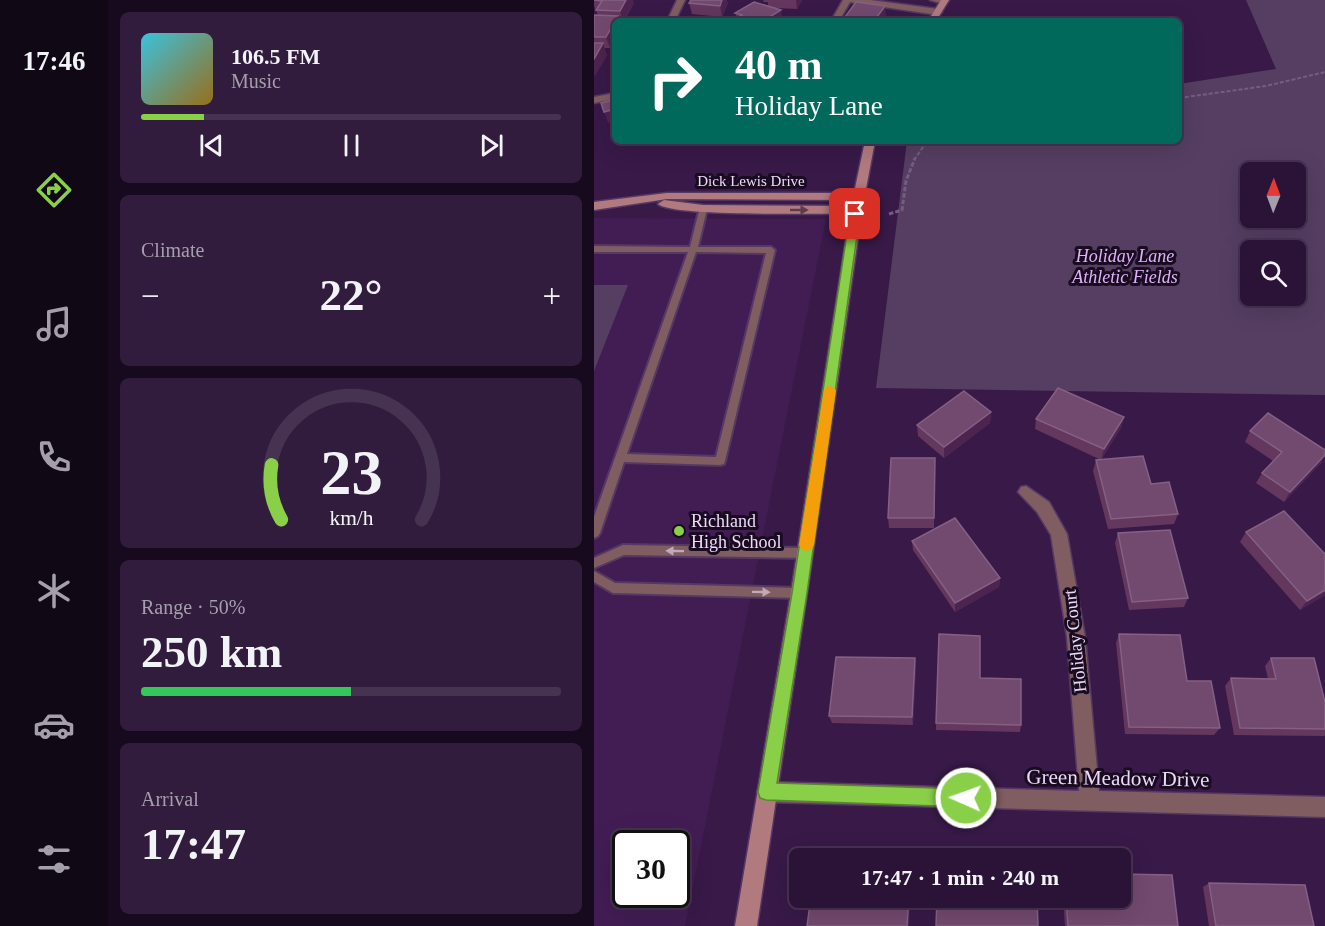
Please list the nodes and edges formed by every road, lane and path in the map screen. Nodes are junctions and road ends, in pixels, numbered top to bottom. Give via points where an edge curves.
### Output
1 (681, 0) edge
2 (849, 0) edge
3 (941, 0) edge
4 (938, 12) junction
5 (672, 18) edge
6 (837, 18) edge
7 (934, 18) edge
8 (1325, 72) edge
9 (612, 97) edge
10 (1182, 98) edge
11 (594, 100) edge
12 (869, 144) edge
13 (925, 144) edge
14 (643, 201) junction
15 (857, 204) junction
16 (594, 206) edge
17 (703, 209) junction
18 (889, 214) dead end
19 (594, 249) edge
20 (693, 250) junction
21 (619, 458) junction
22 (1026, 492) dead end
23 (594, 533) edge
24 (805, 553) junction
25 (594, 563) edge
26 (594, 576) edge
27 (799, 593) junction
28 (766, 792) junction
29 (1090, 802) junction
30 (1325, 807) edge
31 (746, 926) edge

1 - 5 street
2 - 4 street
2 - 6 street
3 - 4 street
4 - 7 street
8 - 10 path via 1266,86
9 - 11 street
12 - 15 street
13 - 18 path via 913,160 902,210
14 - 15 street, Dick Lewis Drive via 713,195
14 - 16 street, Dick Lewis Drive
14 - 17 street, Dick Lewis Drive
17 -> 15 street, Dick Lewis Drive
15 - 24 street
17 - 20 lane
19 - 20 lane
20 - 21 lane
20 - 21 lane via 771,250 720,460
21 - 23 lane
22 - 29 street, Holiday Court via 1043,507 1059,534 1076,637
24 -> 25 lane via 623,550
24 - 27 street
26 -> 27 lane via 613,588
27 - 28 street
28 - 29 street, Green Meadow Drive
28 - 31 street
29 - 30 street, Green Meadow Drive

